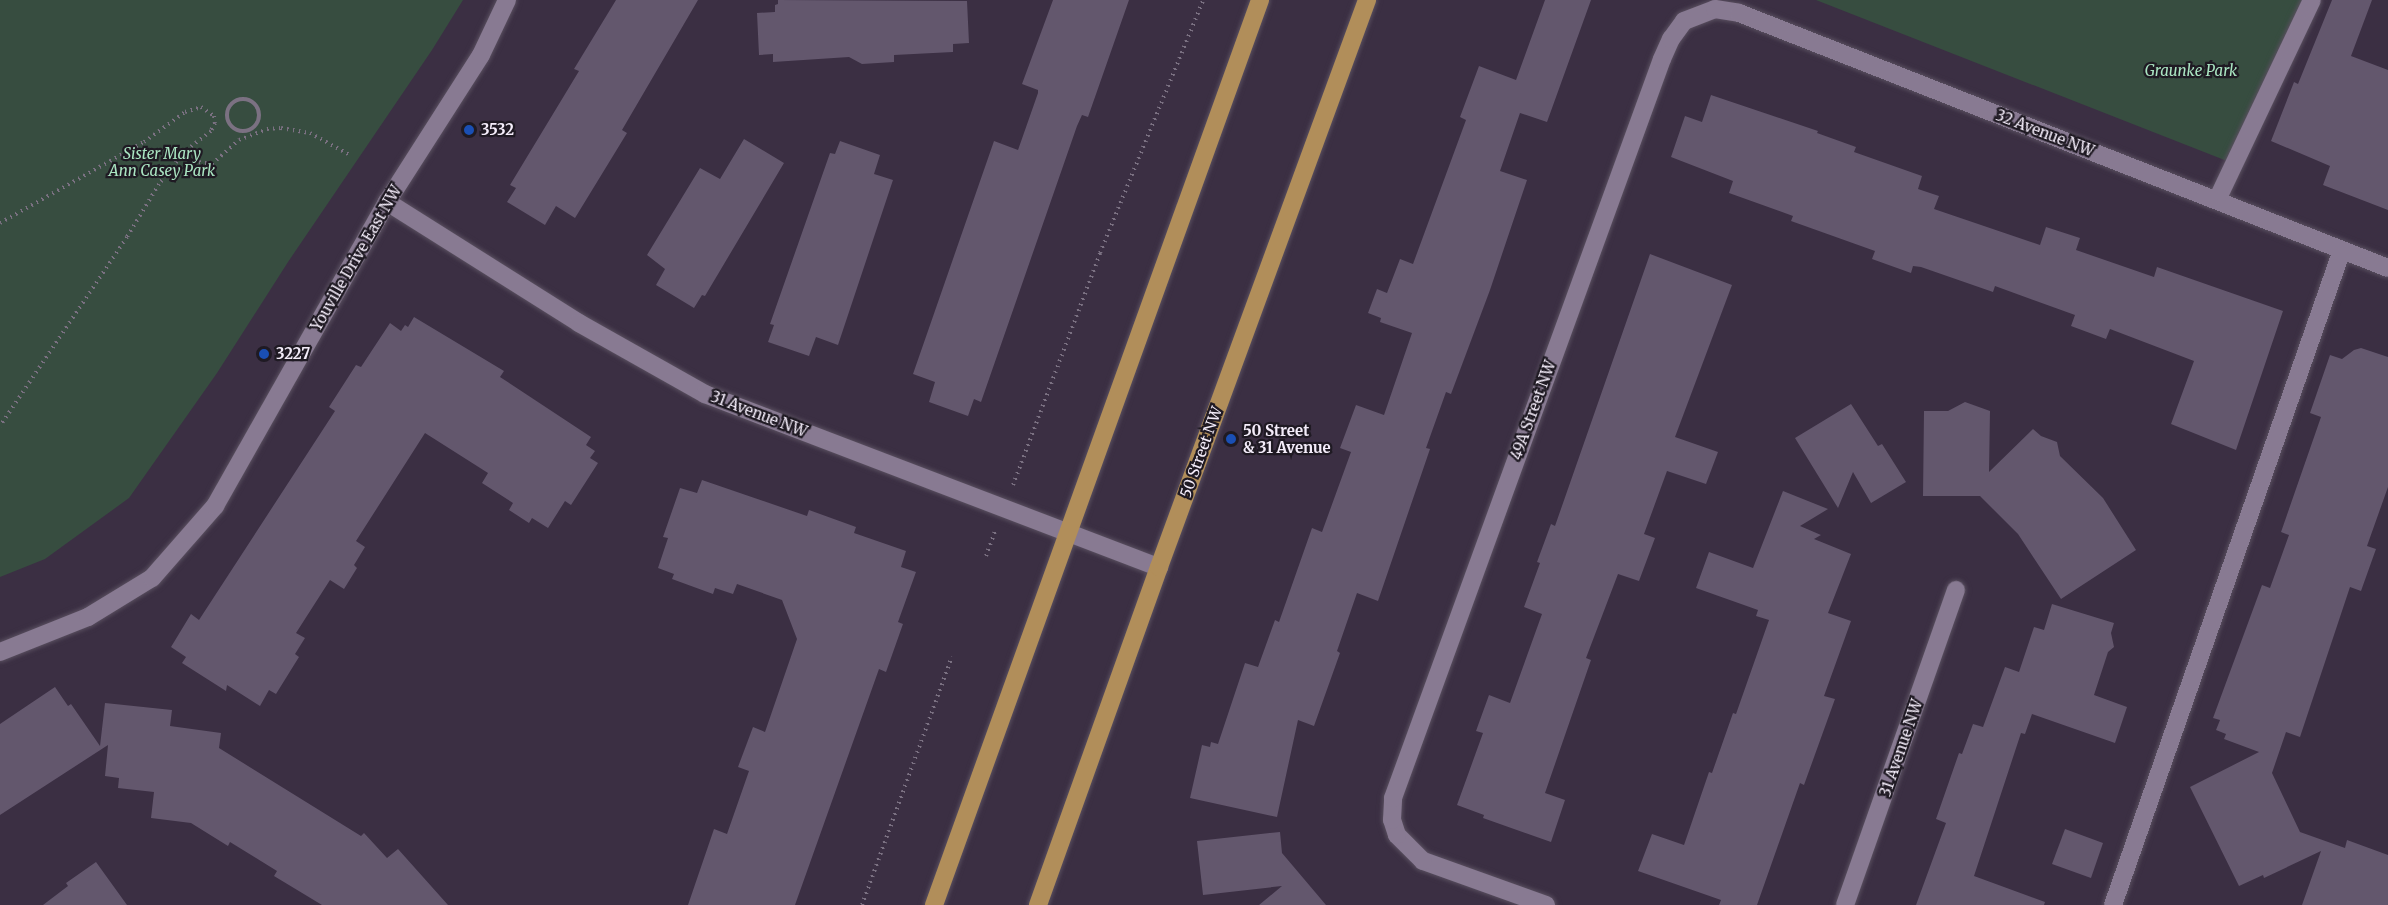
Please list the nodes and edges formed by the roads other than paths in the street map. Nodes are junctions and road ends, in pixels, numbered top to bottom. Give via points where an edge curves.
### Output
1 (507, 0) edge
2 (1260, 0) edge
3 (1367, 0) edge
4 (2312, 0) edge
5 (1699, 13) joint
6 (2217, 200) junction
7 (387, 202) junction
8 (2342, 250) junction
9 (2388, 268) edge
10 (1067, 532) junction
11 (1159, 567) junction
12 (1956, 590) dead end
13 (0, 652) edge
14 (934, 905) edge
15 (1038, 905) edge
16 (1546, 905) edge
17 (1845, 905) edge
18 (2113, 905) edge

1 - 7 street, Youville Drive East NW via 481,55
2 - 10 main road
3 - 11 main road, 50 Street NW
4 - 6 street
5 - 6 street, 32 Avenue NW via 1715,9 1740,13
5 - 16 street, 49A Street NW via 1684,21 1662,59 1396,784 1392,820 1397,835 1423,861
6 - 8 street, 32 Avenue NW
7 - 10 street, 31 Avenue NW via 579,323 705,394
7 - 13 street, Youville Drive East NW via 215,506 152,578 88,617
8 - 9 street, 32 Avenue NW
8 - 18 street
10 - 11 street, 31 Avenue NW
10 - 14 main road
11 - 15 main road, 50 Street NW
12 - 17 street, 31 Avenue NW

